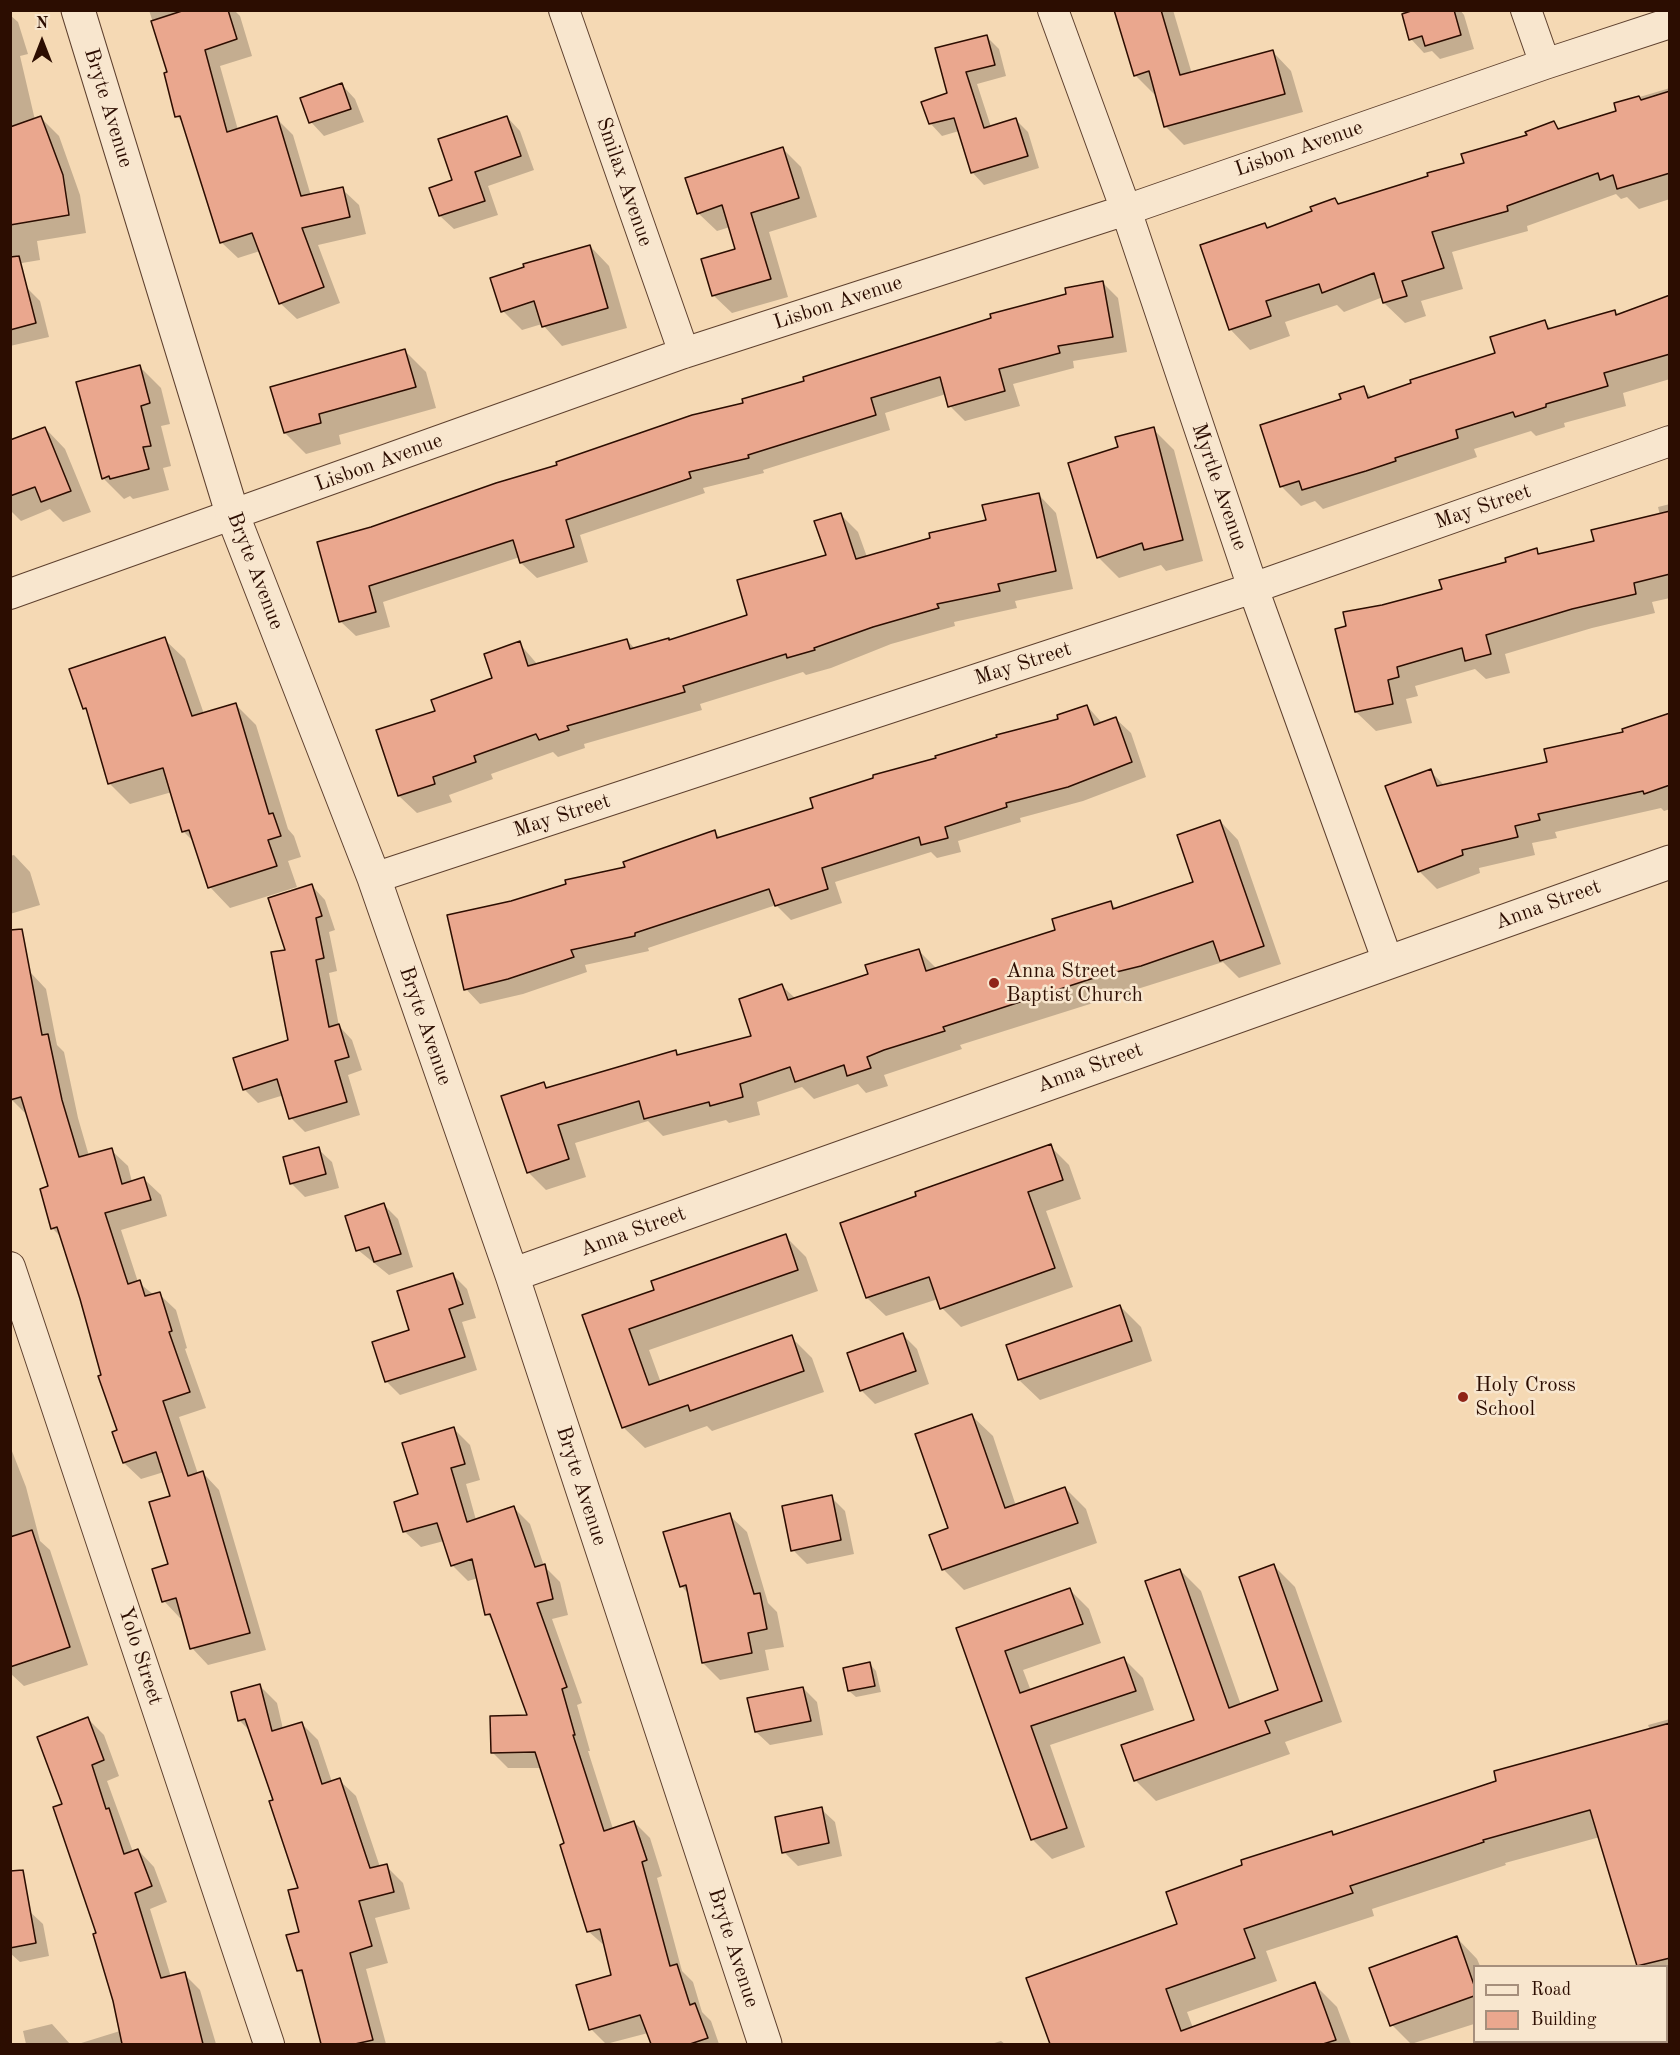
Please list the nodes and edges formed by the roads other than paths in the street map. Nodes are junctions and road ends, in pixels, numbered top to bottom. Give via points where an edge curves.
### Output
1 (78, 10) edge
2 (564, 10) edge
3 (1053, 10) edge
4 (1526, 10) edge
5 (1670, 23) edge
6 (1545, 64) junction
7 (1126, 210) junction
8 (684, 353) junction
9 (1670, 441) edge
10 (233, 516) junction
11 (1253, 588) junction
12 (10, 594) edge
13 (1670, 862) edge
14 (374, 878) junction
15 (1388, 962) junction
16 (10, 1267) edge
17 (512, 1275) junction
18 (269, 2044) edge
19 (765, 2044) edge

1 - 10 street, Bryte Avenue
2 - 8 street, Smilax Avenue
3 - 7 street, Myrtle Avenue
4 - 6 street
5 - 6 street, Lisbon Avenue
6 - 7 street, Lisbon Avenue
7 - 8 street, Lisbon Avenue
7 - 11 street, Myrtle Avenue
8 - 10 street, Lisbon Avenue
9 - 11 street, May Street
10 - 12 street, Lisbon Avenue
10 - 14 street, Bryte Avenue
11 - 14 street, May Street
11 - 15 street, Myrtle Avenue
13 - 15 street, Anna Street
14 - 17 street, Bryte Avenue
15 - 17 street, Anna Street
16 - 18 street, Yolo Street
17 - 19 street, Bryte Avenue

